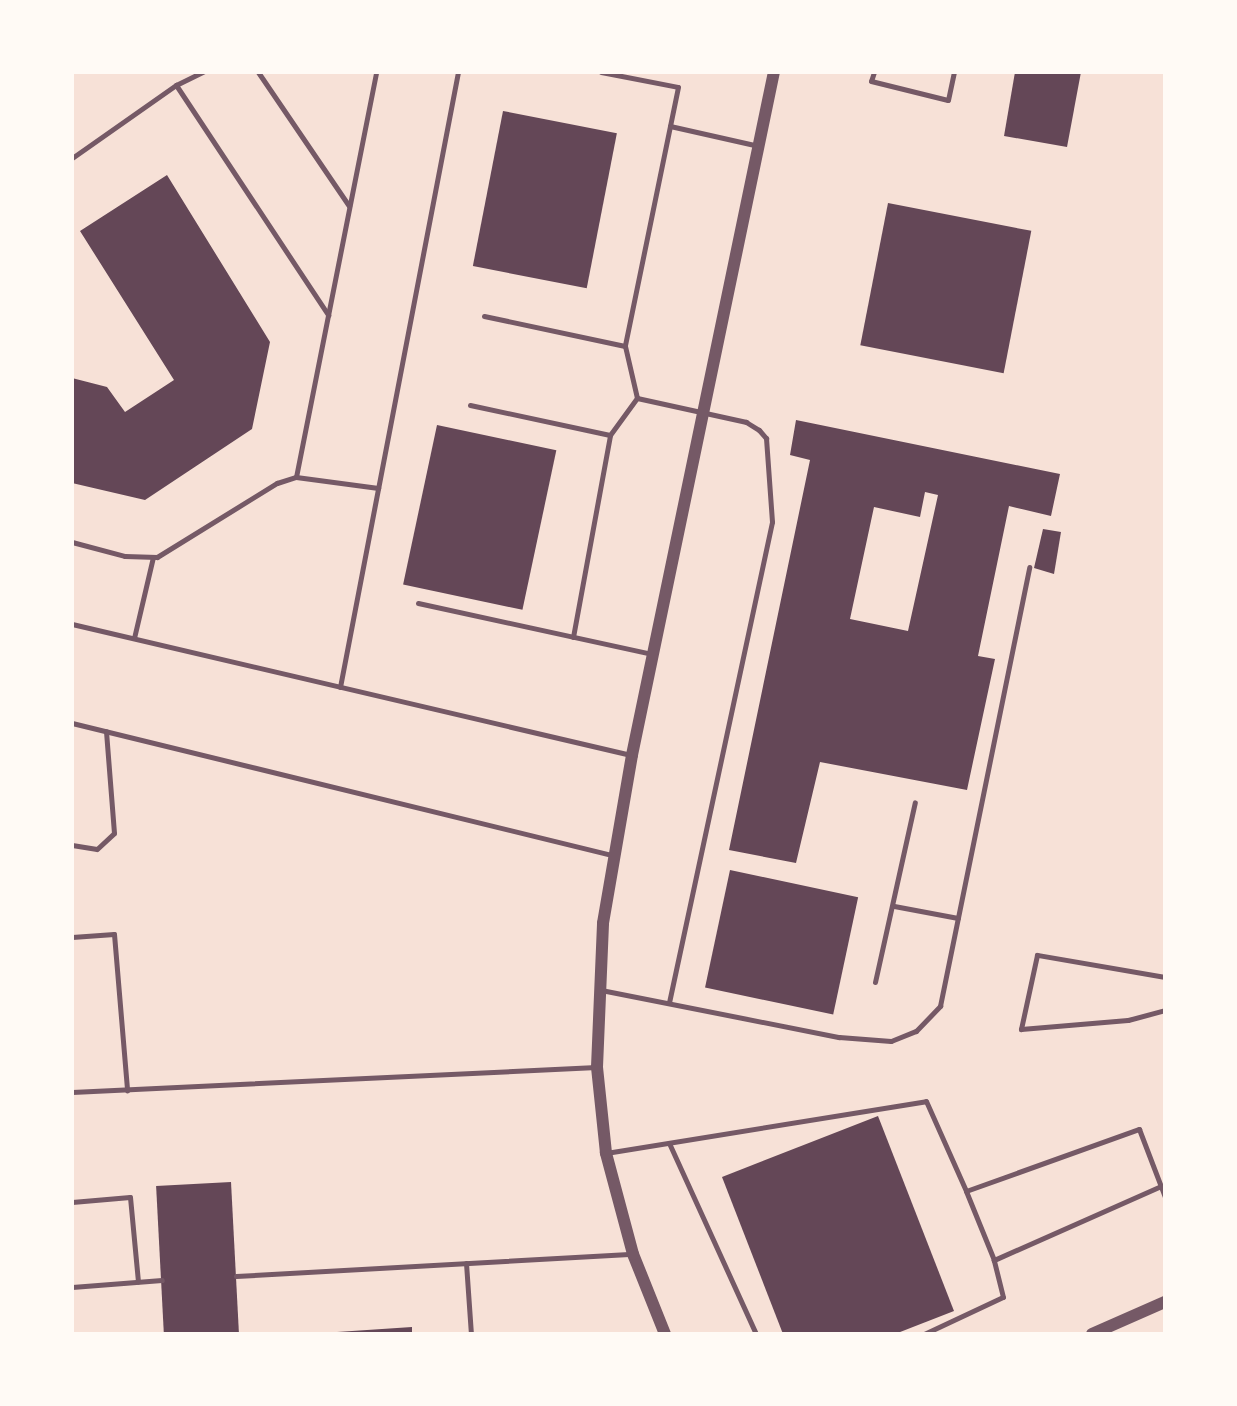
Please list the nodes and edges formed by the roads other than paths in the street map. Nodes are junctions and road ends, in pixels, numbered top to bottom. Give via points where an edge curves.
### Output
1 (203, 72) edge
2 (258, 72) edge
3 (376, 72) edge
4 (458, 72) edge
5 (601, 72) edge
6 (774, 72) edge
7 (874, 72) edge
8 (954, 72) edge
9 (176, 85) junction
10 (670, 126) junction
11 (759, 146) junction
12 (72, 158) edge
13 (349, 206) junction
14 (328, 315) junction
15 (484, 316) dead end
16 (625, 346) junction
17 (637, 398) junction
18 (470, 405) dead end
19 (704, 412) junction
20 (611, 435) junction
21 (296, 477) junction
22 (378, 488) junction
23 (72, 542) edge
24 (153, 557) junction
25 (1029, 567) dead end
26 (418, 603) dead end
27 (72, 624) edge
28 (573, 637) junction
29 (134, 638) junction
30 (653, 655) junction
31 (340, 687) junction
32 (72, 723) edge
33 (106, 731) junction
34 (632, 755) junction
35 (915, 802) dead end
36 (72, 845) edge
37 (612, 855) junction
38 (894, 906) junction
39 (958, 918) junction
40 (72, 937) edge
41 (1165, 977) edge
42 (875, 982) dead end
43 (598, 989) junction
44 (669, 1002) junction
45 (1165, 1010) edge
46 (597, 1067) junction
47 (127, 1090) junction
48 (72, 1092) edge
49 (669, 1143) junction
50 (606, 1153) junction
51 (1161, 1186) junction
52 (966, 1191) junction
53 (1165, 1197) edge
54 (72, 1202) edge
55 (634, 1254) junction
56 (994, 1260) junction
57 (466, 1263) junction
58 (236, 1276) dead end
59 (162, 1280) dead end
60 (138, 1282) junction
61 (72, 1287) edge
62 (1165, 1302) edge
63 (471, 1334) edge
64 (665, 1334) edge
65 (756, 1334) edge
66 (924, 1334) edge
67 (1092, 1334) edge

1 - 9 lane
2 - 13 lane
3 - 13 lane
4 - 22 lane
5 - 10 lane via 678,87
6 - 11 street
7 - 8 lane via 871,81 947,100
9 - 12 lane
9 - 14 lane
10 - 11 lane
10 - 16 lane
11 - 19 street
13 - 14 lane
14 - 21 lane
15 - 16 lane
16 - 17 lane
17 - 19 lane
17 - 20 lane
18 - 20 lane
19 - 30 street
19 - 44 lane via 746,422 766,438 772,522
20 - 28 lane
21 - 22 lane
21 - 24 lane via 276,483
22 - 31 lane
23 - 24 lane via 125,556
24 - 29 lane
25 - 39 lane
26 - 28 lane
27 - 29 lane
28 - 30 lane
29 - 31 lane
30 - 34 street
31 - 34 lane
32 - 33 lane
33 - 36 lane via 114,833 97,849
33 - 37 lane
34 - 37 street
35 - 38 lane
37 - 43 street
38 - 39 lane
38 - 42 lane
39 - 44 lane via 940,1006 916,1031 891,1041 839,1037
40 - 47 lane via 114,934
41 - 45 lane via 1037,955 1021,1029 1128,1020
43 - 44 lane
43 - 46 street
46 - 47 lane
46 - 50 street
47 - 48 lane
49 - 50 lane
49 - 52 lane via 926,1101
49 - 65 lane
50 - 55 street
51 - 52 lane via 1139,1129
51 - 53 lane
51 - 56 lane
52 - 56 lane
54 - 60 lane via 130,1197
55 - 57 lane
55 - 64 street
56 - 66 lane via 1003,1297
57 - 58 lane
57 - 63 lane
59 - 60 lane
60 - 61 lane
62 - 67 street

